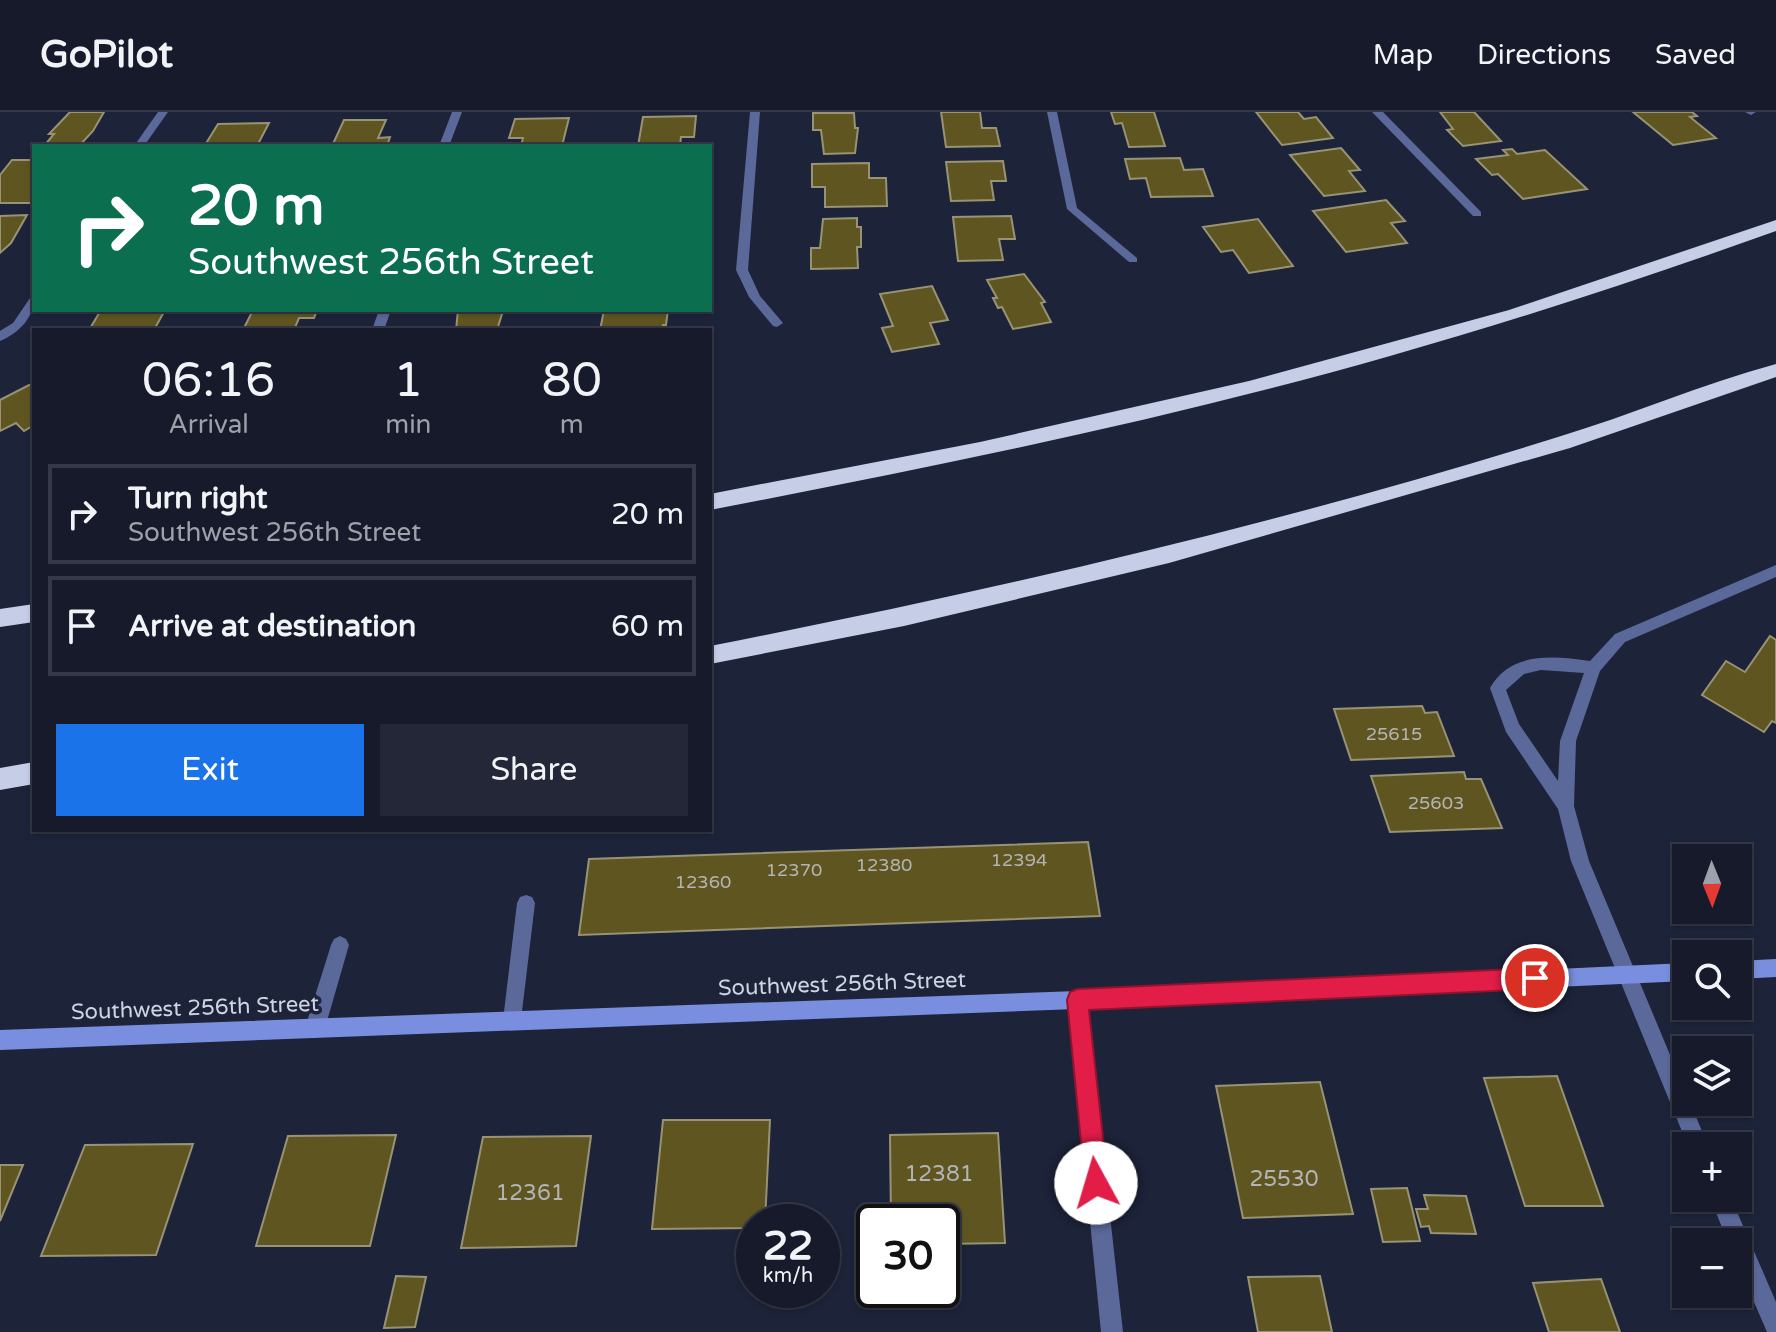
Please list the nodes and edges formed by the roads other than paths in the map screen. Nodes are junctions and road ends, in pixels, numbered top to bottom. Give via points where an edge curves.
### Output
1 (163, 112) edge
2 (457, 112) edge
3 (755, 112) edge
4 (1052, 112) edge
5 (1377, 112) edge
6 (140, 144) edge
7 (445, 144) edge
8 (1477, 214) dead end
9 (1776, 225) edge
10 (1133, 260) dead end
11 (32, 304) edge
12 (777, 323) dead end
13 (0, 337) edge
14 (1776, 370) edge
15 (712, 502) edge
16 (1772, 578) edge
17 (32, 613) edge
18 (0, 618) edge
19 (712, 655) edge
20 (1593, 668) junction
21 (32, 773) edge
22 (0, 779) edge
23 (1566, 806) junction
24 (526, 903) dead end
25 (340, 945) dead end
26 (1776, 968) edge
27 (1752, 969) edge
28 (1672, 973) edge
29 (1625, 975) junction
30 (1077, 1000) junction
31 (512, 1020) junction
32 (315, 1028) junction
33 (0, 1040) edge
34 (1692, 1132) edge
35 (1726, 1212) edge
36 (1776, 1328) edge
37 (1112, 1332) edge

1 - 6 street
2 - 7 street
3 - 12 street via 742,270 755,297
4 - 10 street via 1072,209
5 - 8 street
9 - 15 highway via 1513,315 1256,386 906,465
11 - 13 street via 17,326
14 - 19 highway via 1563,443 1169,555 904,617
16 - 20 street via 1620,638
17 - 18 highway
20 - 23 street via 1568,741
20 - 23 street via 1550,662 1512,670 1498,688 1512,727
21 - 22 highway
23 - 29 street via 1580,861
24 - 31 street
25 - 32 street
26 - 27 street
28 - 29 street, Southwest 256th Street
29 - 30 street, Southwest 256th Street
29 - 34 street
30 - 31 street, Southwest 256th Street
30 - 37 street
31 - 32 street, Southwest 256th Street
32 - 33 street, Southwest 256th Street
35 - 36 street

